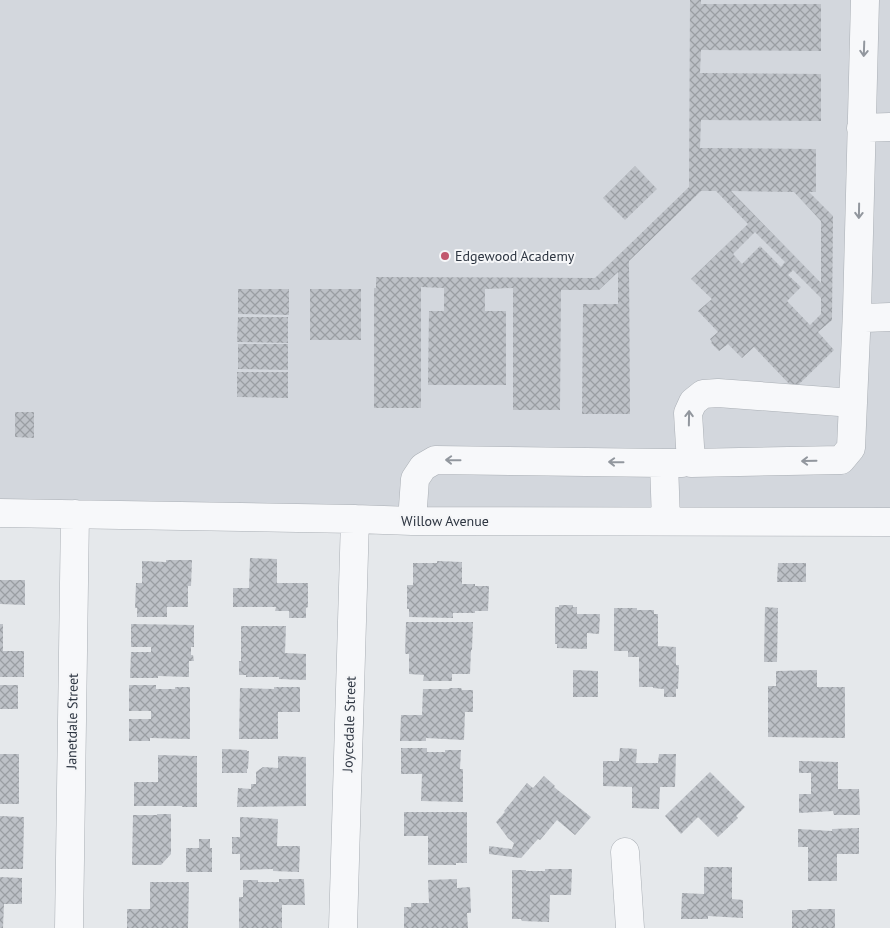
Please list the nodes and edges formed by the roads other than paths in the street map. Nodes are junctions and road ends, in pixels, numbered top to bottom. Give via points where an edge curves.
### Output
1 (865, 0) edge
2 (890, 127) edge
3 (861, 128) junction
4 (857, 311) junction
5 (890, 317) edge
6 (853, 402) junction
7 (664, 463) junction
8 (692, 463) junction
9 (0, 513) edge
10 (74, 514) junction
11 (355, 519) junction
12 (412, 521) junction
13 (666, 522) junction
14 (890, 522) edge
15 (625, 852) dead end
16 (69, 928) edge
17 (343, 928) edge
18 (630, 928) edge

1 -> 3 street
2 - 3 street
3 -> 4 street
4 - 5 street via 865,318
4 - 6 street
6 -> 8 street via 851,448 841,460
8 -> 6 street via 688,412 693,402 703,394 718,392
7 - 8 street
7 -> 12 street via 435,460 415,479
7 - 13 street
9 - 10 street, Willow Avenue
10 - 11 street, Willow Avenue
10 - 16 street, Janetdale Street
11 - 12 street, Willow Avenue
11 - 17 street, Joycedale Street
12 - 13 street, Willow Avenue
13 - 14 street, Willow Avenue
15 - 18 street

